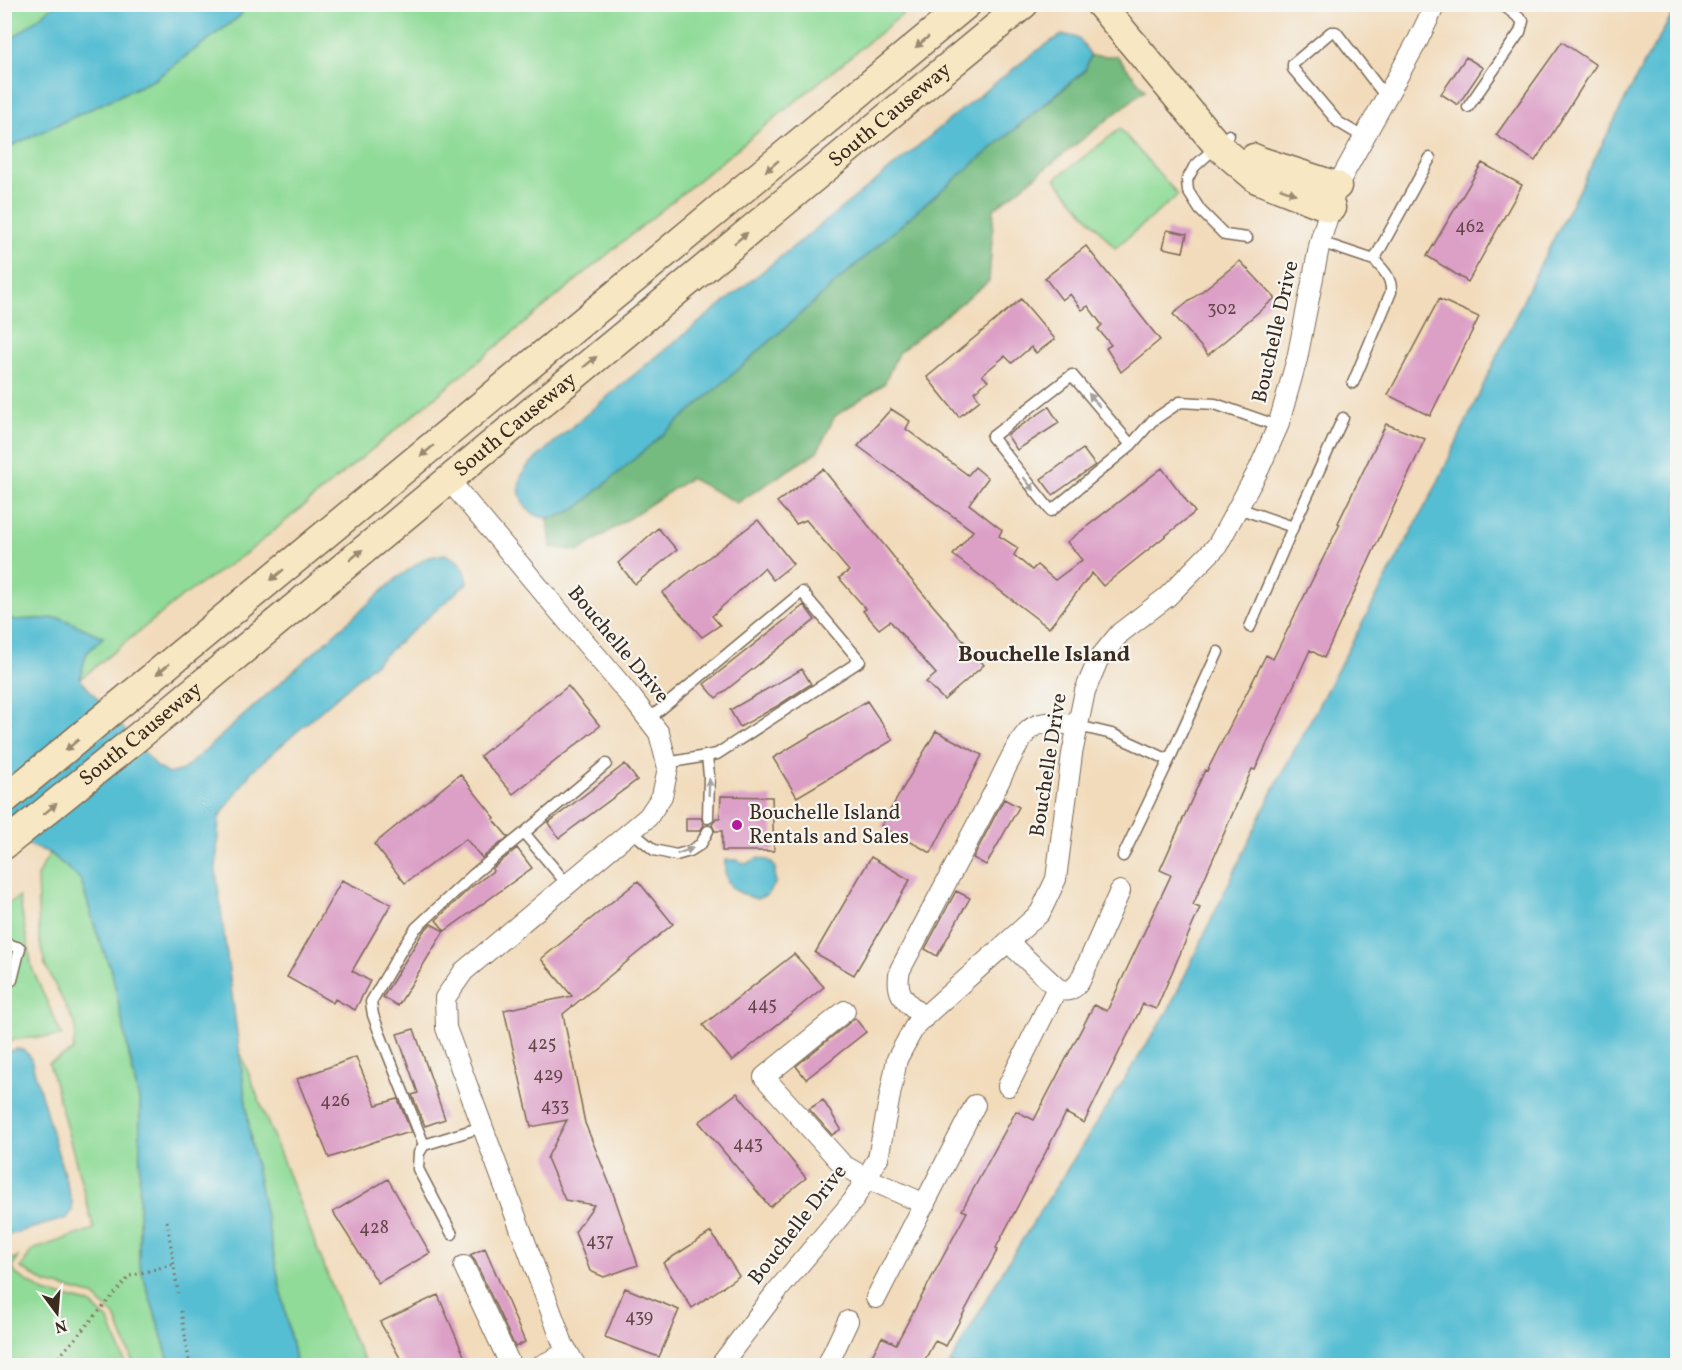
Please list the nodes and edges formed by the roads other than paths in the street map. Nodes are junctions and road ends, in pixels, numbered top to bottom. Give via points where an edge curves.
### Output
1 (967, 4) edge
2 (1024, 4) edge
3 (1100, 4) edge
4 (1116, 4) edge
5 (1496, 4) edge
6 (1437, 6) edge
7 (1386, 97) junction
8 (1468, 107) dead end
9 (1364, 137) junction
10 (1224, 141) junction
11 (1430, 158) dead end
12 (1334, 197) junction
13 (1247, 238) dead end
14 (1320, 242) junction
15 (1374, 260) junction
16 (600, 308) junction
17 (1353, 383) dead end
18 (1343, 418) dead end
19 (1278, 426) junction
20 (1131, 445) junction
21 (448, 479) junction
22 (1238, 508) junction
23 (1293, 527) junction
24 (321, 538) junction
25 (1250, 627) dead end
26 (1218, 652) dead end
27 (649, 719) junction
28 (1078, 726) junction
29 (707, 756) junction
30 (1169, 760) junction
31 (606, 764) dead end
32 (667, 764) junction
33 (4, 800) edge
34 (708, 818) dead end
35 (632, 831) junction
36 (708, 831) dead end
37 (524, 832) junction
38 (4, 845) edge
39 (1124, 856) dead end
40 (568, 885) junction
41 (1120, 891) dead end
42 (1008, 942) junction
43 (4, 943) edge
44 (4, 984) edge
45 (1057, 988) junction
46 (845, 1011) dead end
47 (924, 1018) junction
48 (1008, 1086) dead end
49 (975, 1105) dead end
50 (483, 1127) junction
51 (424, 1145) junction
52 (866, 1178) junction
53 (925, 1204) junction
54 (452, 1234) dead end
55 (464, 1266) dead end
56 (876, 1298) dead end
57 (848, 1321) dead end
58 (572, 1359) edge
59 (725, 1364) edge
60 (511, 1365) edge
61 (540, 1365) edge
62 (827, 1365) edge

1 -> 16 main road, South Causeway
21 -> 2 main road, South Causeway
3 - 10 main road
4 - 10 main road
5 - 8 lane via 1508,8 1523,21 1520,32
6 - 7 street, Bouchelle Drive
7 - 9 street, Bouchelle Drive
7 - 9 lane via 1336,32 1293,64 1293,69 1338,122
9 - 12 street, Bouchelle Drive
10 - 12 main road
10 - 13 lane via 1194,167 1187,180 1188,191 1200,210 1225,235
11 - 15 lane
12 - 14 street, Bouchelle Drive
14 - 15 lane
14 - 19 street, Bouchelle Drive via 1297,359
15 - 17 lane via 1389,278 1391,292
16 - 21 main road via 561,360 461,442
16 -> 24 main road, South Causeway
18 - 23 lane
19 - 20 lane via 1215,404 1180,402 1152,421
19 - 22 street, Bouchelle Drive
20 -> 20 lane via 1072,375 992,437 1051,511
21 - 24 main road via 405,489
21 - 27 street, Bouchelle Drive
38 -> 21 main road, South Causeway
22 - 23 lane
22 - 28 street, Bouchelle Drive via 1217,546 1167,597 1120,633 1098,660 1085,691
23 - 25 lane
24 -> 33 main road, South Causeway
26 - 30 lane
27 - 29 lane via 802,592 860,661 717,754
27 - 32 street, Bouchelle Drive via 659,734
28 - 30 lane via 1112,734
28 - 42 street, Bouchelle Drive via 1056,879 1040,914
28 - 47 street via 1038,724 1023,737 1013,755 900,970 899,990
29 - 32 lane
34 -> 29 lane
30 - 39 lane
31 - 37 lane
32 - 35 street, Bouchelle Drive via 662,796 648,817
35 -> 36 lane via 654,850 676,855 701,844
35 - 40 street, Bouchelle Drive
37 - 40 lane
37 - 51 lane via 416,928 371,1002
40 - 50 street, Bouchelle Drive via 465,971 446,998 446,1028
41 - 45 street via 1078,985 1066,991
42 - 45 street
42 - 47 street, Bouchelle Drive
43 - 44 lane via 20,948 12,980
45 - 48 street
46 - 52 street via 764,1077 843,1165
47 - 52 street, Bouchelle Drive via 916,1024 897,1059 878,1158
49 - 53 street
50 - 51 lane
50 - 58 street, Bouchelle Drive via 563,1344
51 - 54 lane via 418,1169
52 - 53 street
52 - 59 street, Bouchelle Drive via 853,1201 777,1291
53 - 56 street
55 - 60 street
57 - 62 street
58 - 61 street

